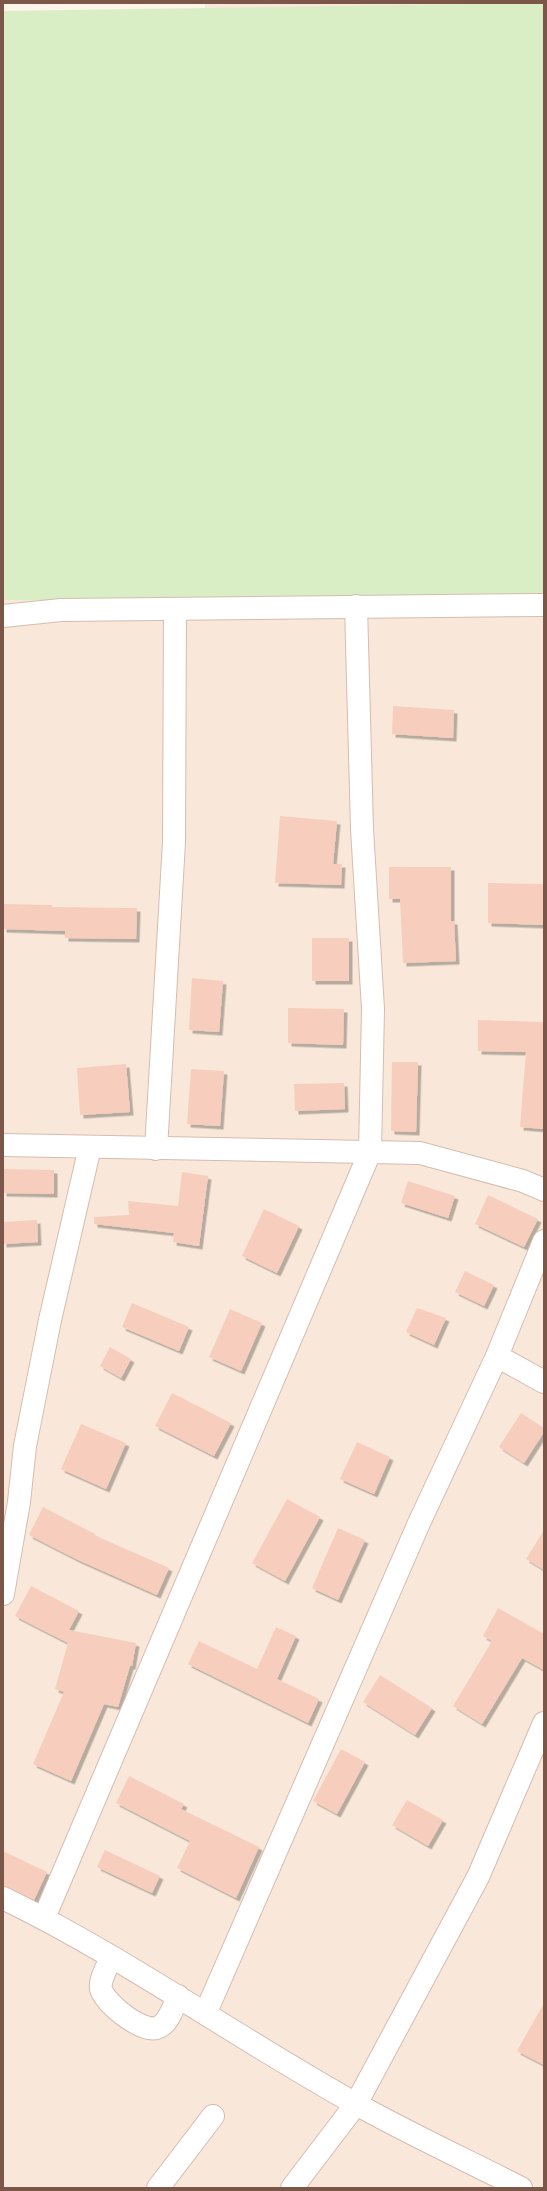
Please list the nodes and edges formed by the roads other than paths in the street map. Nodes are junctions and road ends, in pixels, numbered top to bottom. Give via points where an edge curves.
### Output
1 (544, 605) edge
2 (356, 606) junction
3 (175, 608) junction
4 (3, 616) edge
5 (3, 1145) edge
6 (90, 1147) junction
7 (156, 1149) junction
8 (370, 1152) junction
9 (544, 1190) edge
10 (544, 1241) edge
11 (497, 1356) junction
12 (544, 1382) edge
13 (11, 1502) edge
14 (3, 1594) edge
15 (544, 1723) edge
16 (3, 1898) edge
17 (44, 1918) junction
18 (111, 1958) junction
19 (178, 1996) junction
20 (206, 2012) junction
21 (356, 2104) junction
22 (213, 2116) dead end
23 (158, 2188) edge
24 (292, 2188) edge
25 (521, 2188) edge

1 - 2 street
2 - 3 street
2 - 8 street via 362,829 373,1009
3 - 4 street via 61,610
3 - 7 street via 174,842
5 - 6 street
6 - 7 street
6 - 13 street
7 - 8 street
8 - 9 street via 420,1153 524,1181
8 - 17 street
10 - 11 street
11 - 12 street
11 - 20 street via 419,1523
13 - 14 street
15 - 21 street via 478,1877
16 - 17 street
17 - 18 street
18 - 19 street
18 - 19 street via 101,1988 115,2010 152,2029 159,2027 168,2018
19 - 20 street
20 - 21 street
21 - 24 street
21 - 25 street
22 - 23 street

